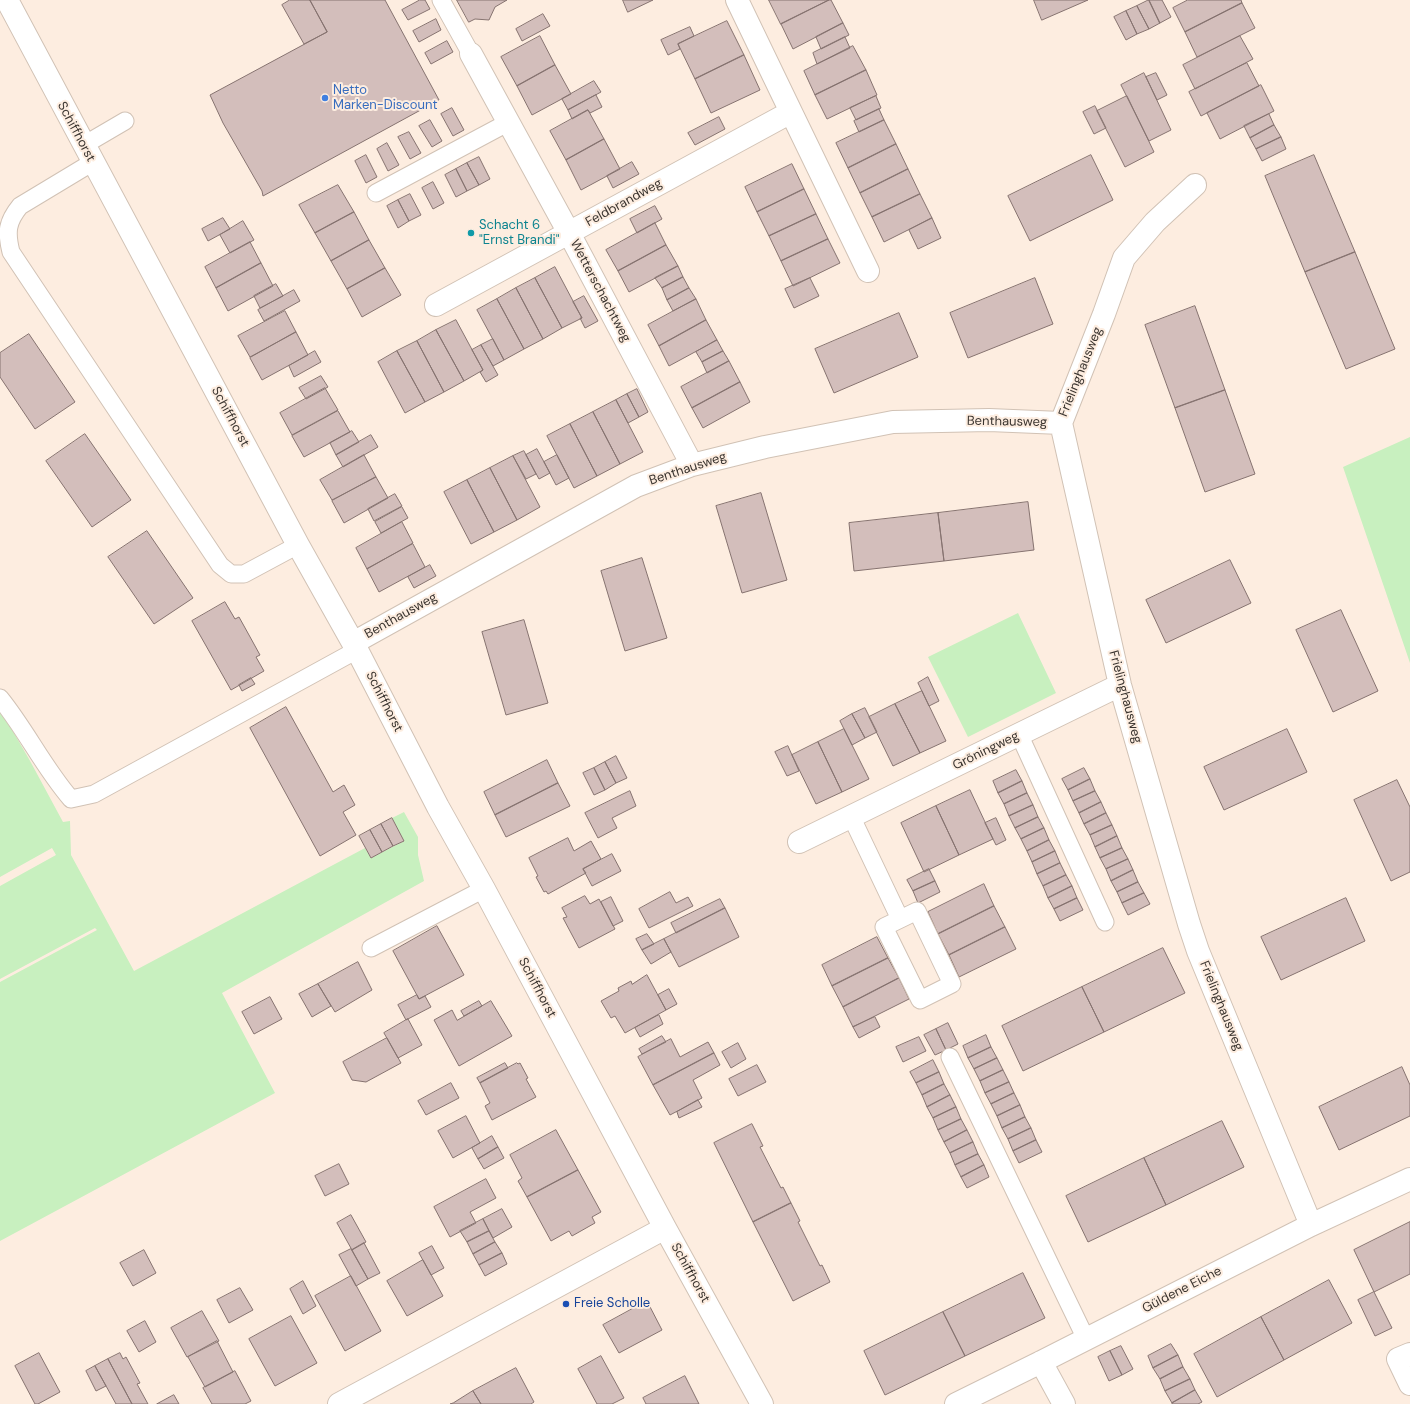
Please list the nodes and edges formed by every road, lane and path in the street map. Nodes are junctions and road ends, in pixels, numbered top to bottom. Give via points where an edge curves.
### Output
1 (441, 0) edge
2 (737, 0) edge
3 (5, 3) edge
4 (471, 54) joint
5 (791, 112) junction
6 (125, 121) dead end
7 (509, 122) junction
8 (88, 154) junction
9 (1195, 185) dead end
10 (376, 194) dead end
11 (569, 233) junction
12 (868, 271) dead end
13 (436, 305) dead end
14 (1061, 423) junction
15 (692, 465) junction
16 (298, 545) junction
17 (355, 646) junction
18 (1120, 685) junction
19 (0, 698) edge
20 (1019, 734) junction
21 (851, 816) junction
22 (800, 842) dead end
23 (484, 889) junction
24 (900, 919) junction
25 (1106, 922) dead end
26 (371, 948) dead end
27 (950, 1057) dead end
28 (1410, 1179) edge
29 (1311, 1225) junction
30 (665, 1228) junction
31 (1086, 1339) junction
32 (1410, 1354) edge
33 (1041, 1362) junction
34 (1410, 1384) edge
35 (339, 1404) edge
36 (762, 1404) edge
37 (956, 1404) edge
38 (1064, 1404) edge

1 - 4 lane
2 - 5 street
3 - 8 street, Schiffhorst
4 - 7 street, Wetterschachtweg
5 - 11 street, Feldbrandweg
5 - 12 street
6 - 8 lane
7 - 10 lane
7 - 11 street, Wetterschachtweg
8 - 16 street, Schiffhorst
8 - 16 lane via 20,206 12,215 8,226 11,252 220,565 231,574 244,574
9 - 14 street, Frielinghausweg via 1155,222 1124,258
11 - 13 street, Feldbrandweg
11 - 15 street, Wetterschachtweg
14 - 15 street, Benthausweg via 989,420 893,422 765,447
14 - 18 street, Frielinghausweg
15 - 17 street, Benthausweg via 636,486
16 - 17 street, Schiffhorst
17 - 19 lane via 94,794 71,799 59,786 14,715
17 - 23 street, Schiffhorst via 438,807
18 - 20 street, Gröningweg
18 - 29 street, Frielinghausweg via 1198,951
20 - 21 street, Gröningweg
20 - 25 lane
21 - 22 street, Gröningweg
21 - 24 lane
23 - 26 lane
23 - 30 street, Schiffhorst
24 - 24 lane via 917,911 952,984 920,1000 884,927
27 - 31 lane
28 - 29 street, Güldene Eiche
29 - 31 street, Güldene Eiche
30 - 35 street
30 - 36 street, Schiffhorst
31 - 33 street, Güldene Eiche
32 - 34 street via 1398,1359
33 - 37 street, Güldene Eiche
33 - 38 street

